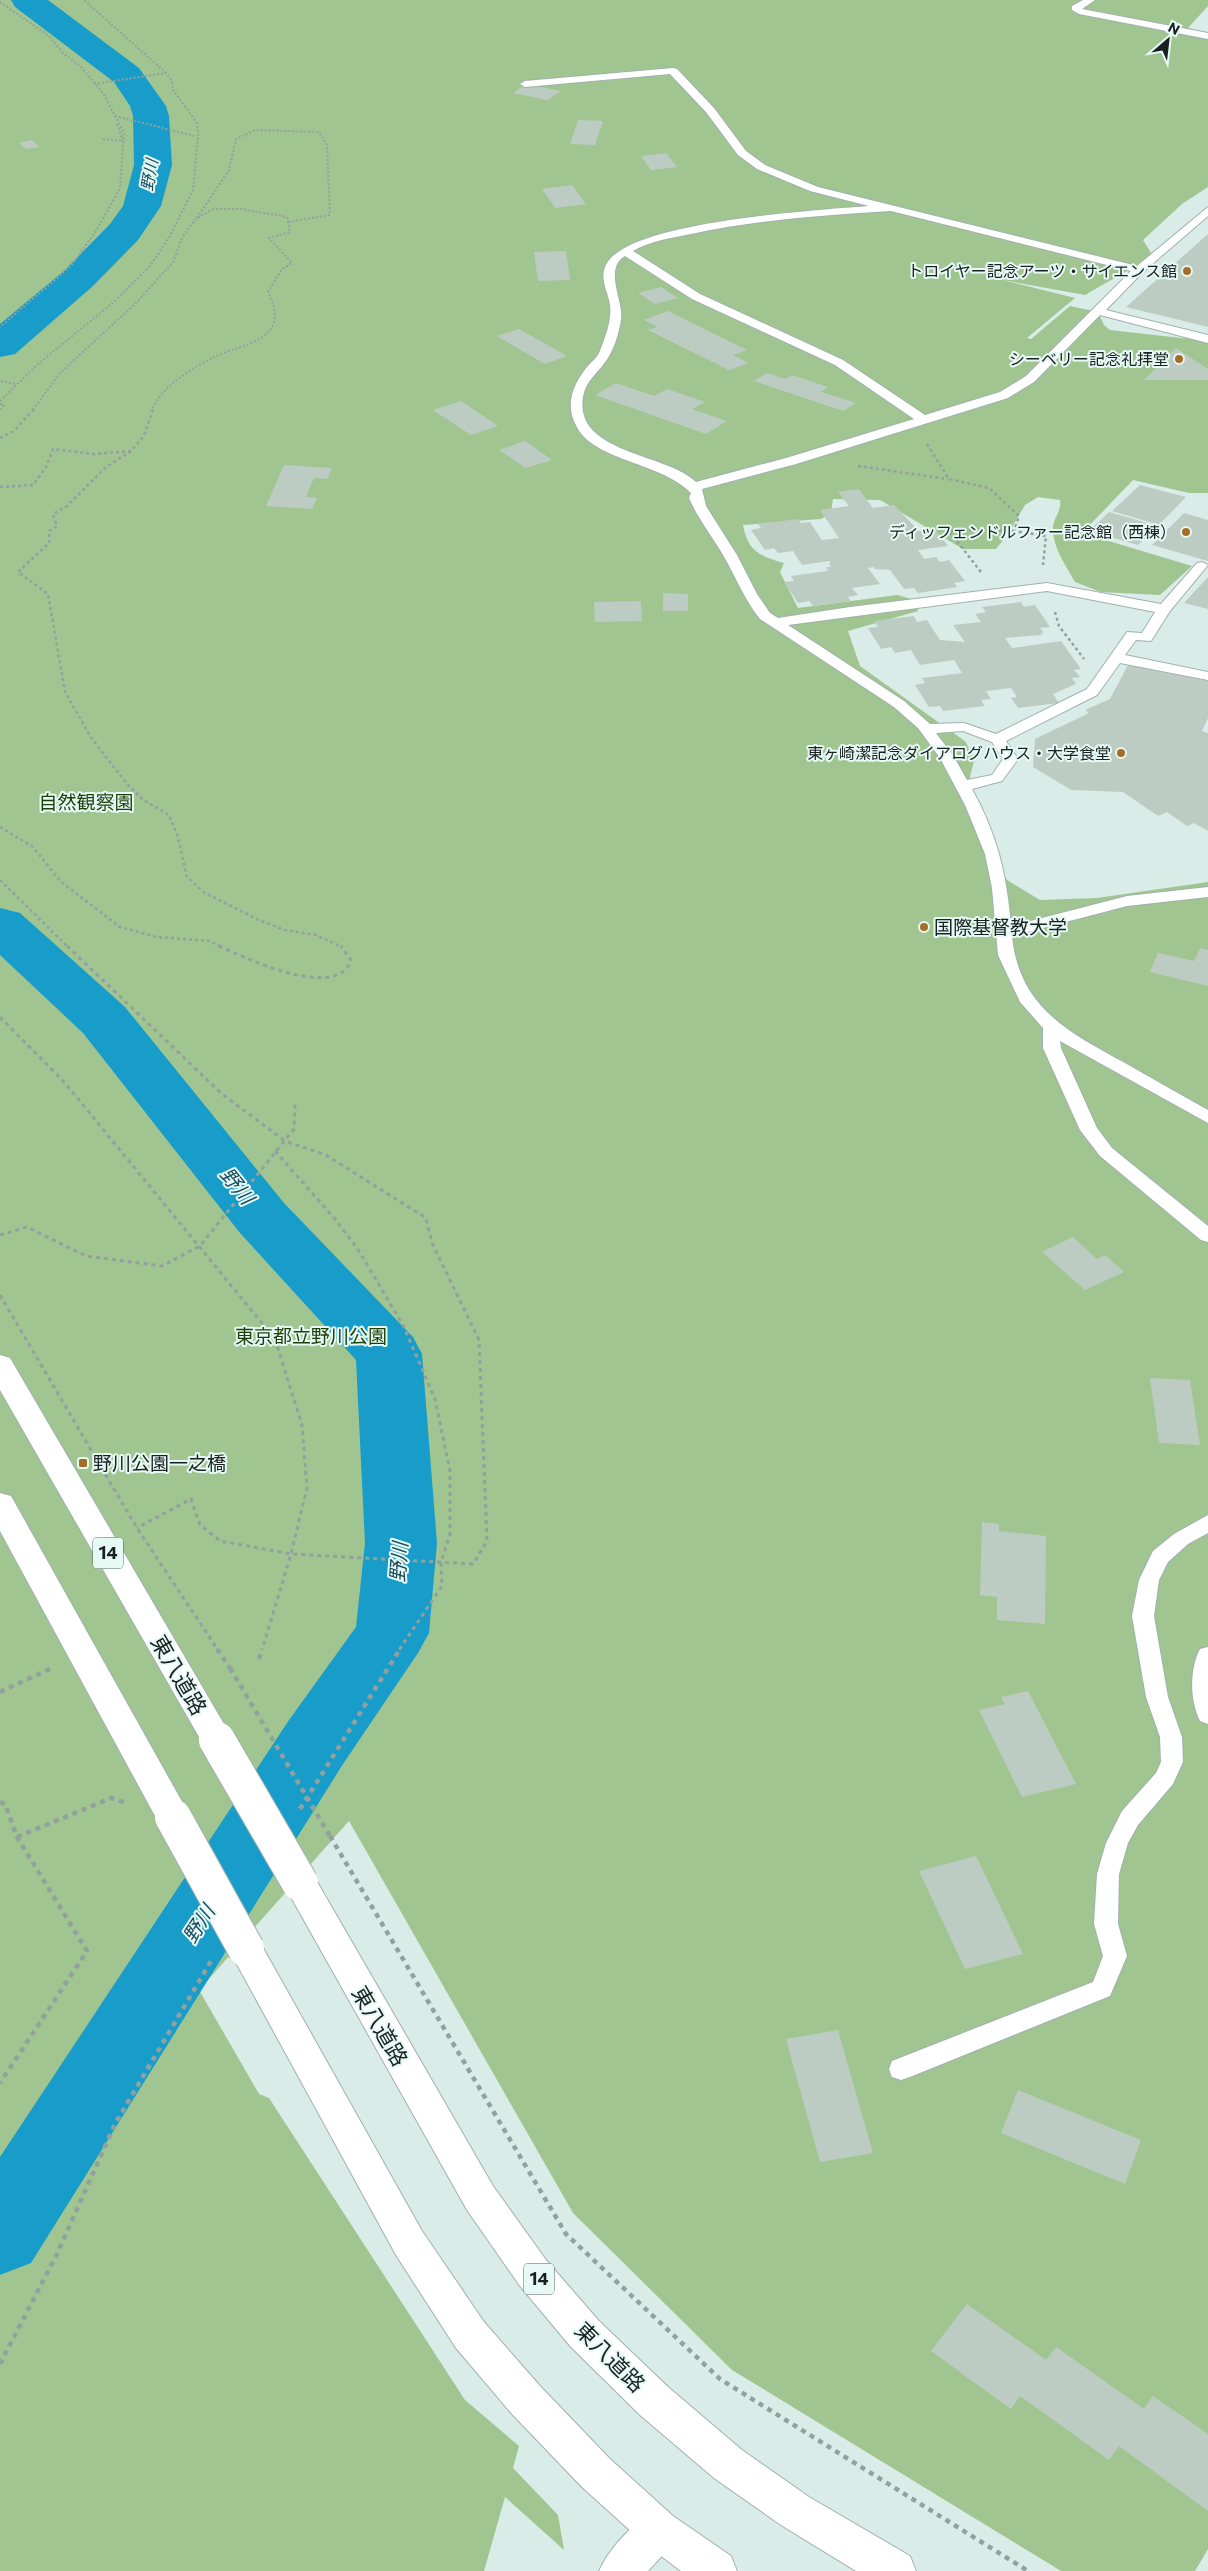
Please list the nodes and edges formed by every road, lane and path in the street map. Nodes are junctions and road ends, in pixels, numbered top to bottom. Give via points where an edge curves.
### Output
1 (84, 0) edge
2 (1090, 0) edge
3 (0, 2) edge
4 (1208, 36) edge
5 (166, 73) junction
6 (93, 84) junction
7 (525, 84) dead end
8 (198, 136) junction
9 (103, 139) dead end
10 (123, 141) junction
11 (894, 208) junction
12 (1208, 210) edge
13 (196, 220) junction
14 (288, 222) junction
15 (625, 251) junction
16 (1139, 270) junction
17 (1098, 311) junction
18 (0, 327) edge
19 (1208, 339) edge
20 (1, 381) edge
21 (16, 384) junction
22 (0, 402) edge
23 (0, 410) edge
24 (920, 422) junction
25 (0, 438) edge
26 (131, 451) junction
27 (803, 457) junction
28 (949, 480) junction
29 (0, 487) edge
30 (694, 487) junction
31 (1014, 531) junction
32 (1202, 566) dead end
33 (1047, 587) junction
34 (1000, 593) junction
35 (1164, 609) junction
36 (774, 623) junction
37 (1116, 658) junction
38 (1208, 676) edge
39 (1101, 679) junction
40 (926, 729) junction
41 (997, 739) junction
42 (963, 786) junction
43 (0, 827) edge
44 (0, 880) edge
45 (1208, 892) edge
46 (1004, 932) junction
47 (0, 1017) edge
48 (1051, 1027) junction
49 (294, 1103) dead end
50 (1208, 1118) edge
51 (284, 1141) junction
52 (275, 1151) junction
53 (0, 1235) edge
54 (1208, 1236) edge
55 (200, 1246) junction
56 (0, 1295) edge
57 (0, 1365) edge
58 (0, 1504) edge
59 (1208, 1523) edge
60 (137, 1528) junction
61 (291, 1554) junction
62 (441, 1562) junction
63 (82, 1654) junction
64 (1208, 1655) edge
65 (259, 1659) dead end
66 (0, 1692) edge
67 (1208, 1715) edge
68 (111, 1798) dead end
69 (0, 1802) edge
70 (296, 1815) dead end
71 (17, 1837) junction
72 (230, 1954) junction
73 (901, 2069) dead end
74 (0, 2083) edge
75 (0, 2364) edge
76 (659, 2530) junction
77 (620, 2571) edge
78 (716, 2571) edge
79 (895, 2571) edge
80 (1028, 2571) edge

1 - 5 path
2 - 4 lane via 1075,8
3 - 6 path via 49,36 80,66
5 - 6 path
5 - 8 path via 172,81 173,90 197,123
6 - 10 path via 103,93 124,133
7 - 11 lane via 673,71 710,110 742,153 761,167 814,189
8 - 10 path, bridge via 115,116
8 - 21 path via 193,190 170,236 150,266 116,300
9 - 10 path
10 - 18 path via 120,188 96,232 71,266
11 - 15 lane via 825,211 686,232 633,245
11 - 16 lane
12 - 16 lane
13 - 14 path via 213,209 241,209 287,218
13 - 14 path via 229,170 236,140 255,130 319,132 326,145 330,215
13 - 25 path via 182,238 173,262 136,303 60,373 14,431
14 - 26 path via 290,232 269,238 292,263 282,268 268,292 275,303 275,317 267,333 251,344 228,350 204,362 175,383 158,399 143,438
15 - 24 lane via 642,265 750,323 828,357
15 - 30 lane via 618,256 608,278 616,311 604,356 576,394 580,420 585,432 597,441 672,472
16 - 17 lane
17 - 19 lane
17 - 24 lane via 1030,379 1004,396
20 - 21 path
21 - 22 path
22 - 23 path via 4,405
24 - 27 lane
24 - 28 path
26 - 29 path via 94,454 53,449 46,467 33,485
26 - 43 path via 106,467 67,506 53,514 57,526 50,532 49,544 18,572 48,594 65,692 92,740 128,785 142,799 169,815 178,837 187,877 205,893 260,920 285,930 316,935 341,946 352,960 348,969 338,976 305,976 256,963 209,941 157,937 120,927 60,881 44,865 33,847
27 - 28 path
27 - 30 lane
28 - 31 path via 990,488 1019,516
30 - 36 lane via 702,513 743,578 752,601
31 - 33 path via 1046,536 1043,563
31 - 34 path via 950,531 966,555
32 - 35 lane
33 - 34 lane
33 - 35 lane
33 - 39 path via 1059,626
34 - 36 lane
35 - 37 lane via 1146,638 1132,635
36 - 40 lane via 899,704
37 - 38 lane
37 - 39 lane
39 - 41 lane via 1092,692
40 - 41 lane via 964,727
40 - 42 lane
41 - 42 lane via 1011,759 997,778
42 - 46 lane via 993,854
44 - 51 path via 215,1088
45 - 46 lane via 1128,901
46 - 48 lane via 1006,954 1028,1002
47 - 55 path via 65,1083
48 - 50 lane
48 - 54 lane via 1052,1048 1089,1130 1106,1152
49 - 51 path via 294,1129
51 - 52 path
51 - 62 path via 326,1155 426,1218 432,1243 479,1340 487,1540 473,1564
52 - 55 path
52 - 62 path via 356,1248 403,1325 435,1399 450,1471 450,1534
53 - 55 path via 27,1227 86,1256 162,1266
55 - 61 path via 275,1339 302,1425 307,1488
56 - 60 path
57 - 79 main road, 東八道路 / 14, bridge via 480,2198 533,2273 585,2334 654,2401 728,2464 795,2511
58 - 63 main road
59 - 73 lane via 1181,1539 1160,1557 1149,1580 1143,1616 1157,1697 1171,1737 1172,1762 1165,1778 1130,1818 1116,1843 1108,1874 1106,1924 1115,1956 1102,1990
60 - 61 path via 191,1499 200,1526 220,1541
60 - 80 path, bridge via 230,1668 566,2234 720,2379
61 - 62 path
61 - 65 path
62 - 70 path via 442,1586 358,1712
63 - 66 path
63 - 72 main road, bridge via 173,1817
64 - 67 lane via 1204,1668 1204,1702
68 - 71 path
69 - 71 path via 4,1804
71 - 74 path via 87,1951
72 - 75 path via 184,2009 115,2124 57,2254
72 - 76 main road via 409,2243 470,2335 596,2473
76 - 77 main road
76 - 78 main road

